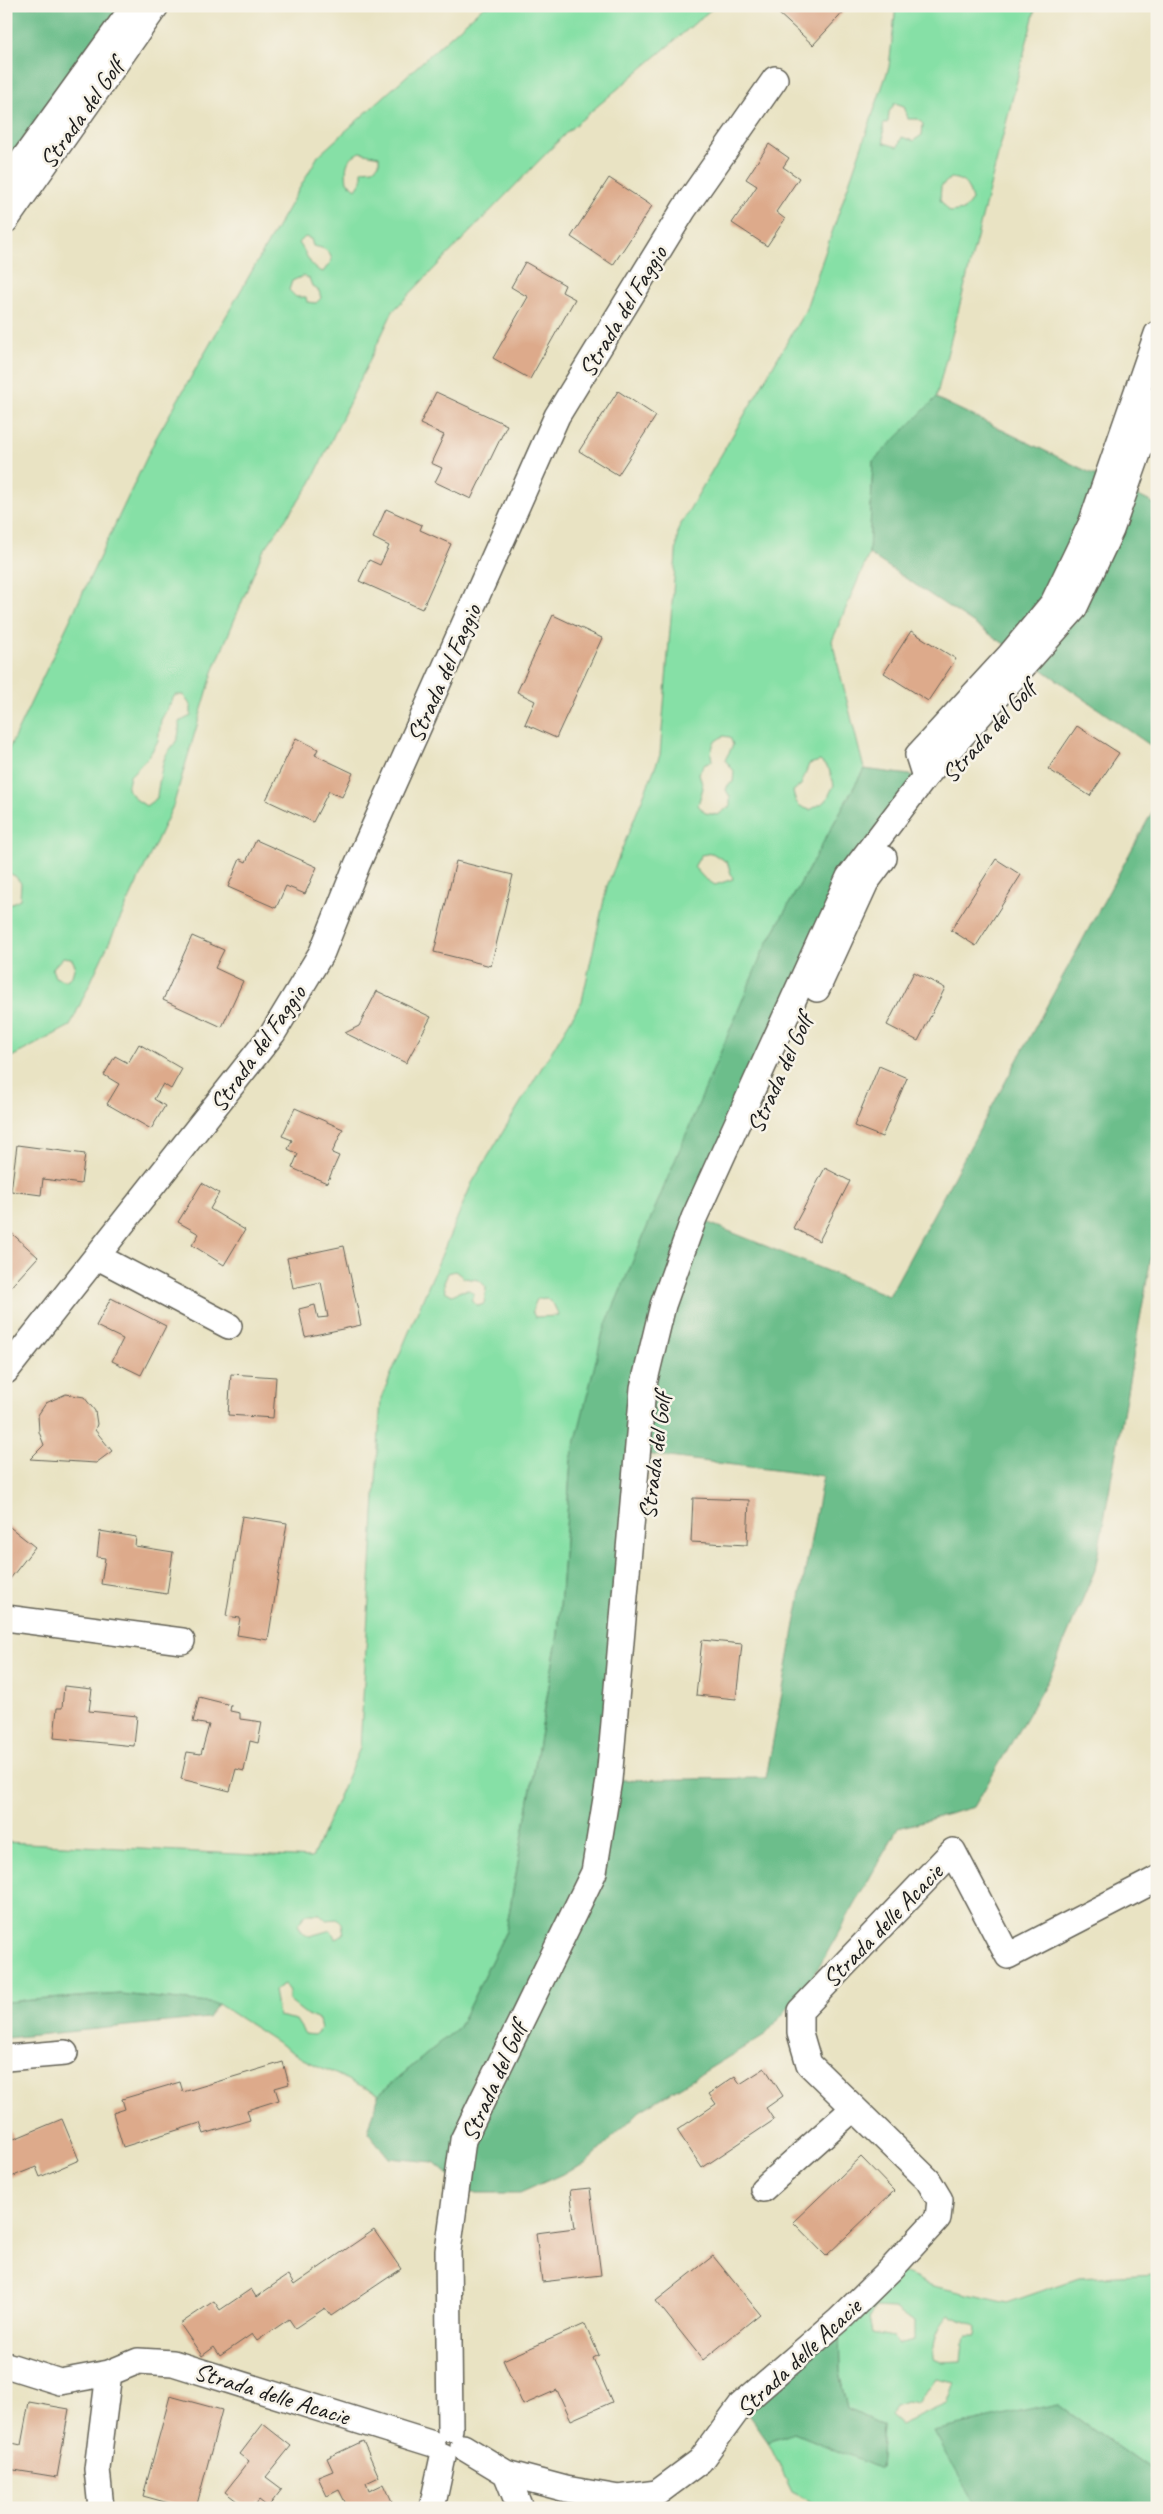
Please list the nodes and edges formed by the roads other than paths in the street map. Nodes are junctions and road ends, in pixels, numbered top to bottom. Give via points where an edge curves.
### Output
1 (134, 6) edge
2 (156, 6) edge
3 (774, 79) dead end
4 (6, 183) edge
5 (6, 220) edge
6 (1157, 334) edge
7 (1157, 400) edge
8 (1157, 453) edge
9 (925, 777) junction
10 (98, 1257) junction
11 (229, 1326) dead end
12 (6, 1371) edge
13 (6, 1618) edge
14 (182, 1641) dead end
15 (610, 1780) junction
16 (1157, 1879) edge
17 (65, 2053) dead end
18 (6, 2058) edge
19 (854, 2108) junction
20 (763, 2189) dead end
21 (6, 2366) edge
22 (109, 2372) junction
23 (447, 2444) junction
24 (506, 2473) junction
25 (101, 2508) edge
26 (432, 2508) edge
27 (520, 2508) edge

1 - 4 street, Strada del Golf
2 - 5 street, Strada del Golf
3 - 10 street, Strada del Faggio via 684,209 558,416 357,865 322,952 273,1033
6 - 9 street, Strada del Golf via 1091,524 1053,602 1010,655 918,755
7 - 9 street, Strada del Golf via 1111,530 1074,609
8 - 15 street, Strada del Golf via 1128,535 1091,614 942,782 866,882 711,1223 680,1310 660,1393 628,1733
9 - 15 street, Strada del Golf via 849,877 694,1218 663,1306 643,1388
10 - 11 street
10 - 12 street, Strada del Faggio
13 - 14 street
15 - 23 street, Strada del Golf via 594,1872 463,2140 448,2251
16 - 19 street, Strada delle Acacie via 1008,1956 953,1851 800,2010 800,2033 809,2064
17 - 18 street
19 - 20 street
19 - 24 street, Strada delle Acacie via 928,2180 940,2200 938,2218 892,2268 839,2320 740,2405 700,2461 657,2493 619,2498 566,2489
21 - 22 street, Strada delle Acacie via 60,2382
22 - 23 street, Strada delle Acacie via 138,2362 173,2363
22 - 25 street via 97,2469
23 - 24 street, Strada delle Acacie
23 - 26 street, Strada del Golf
24 - 27 street

